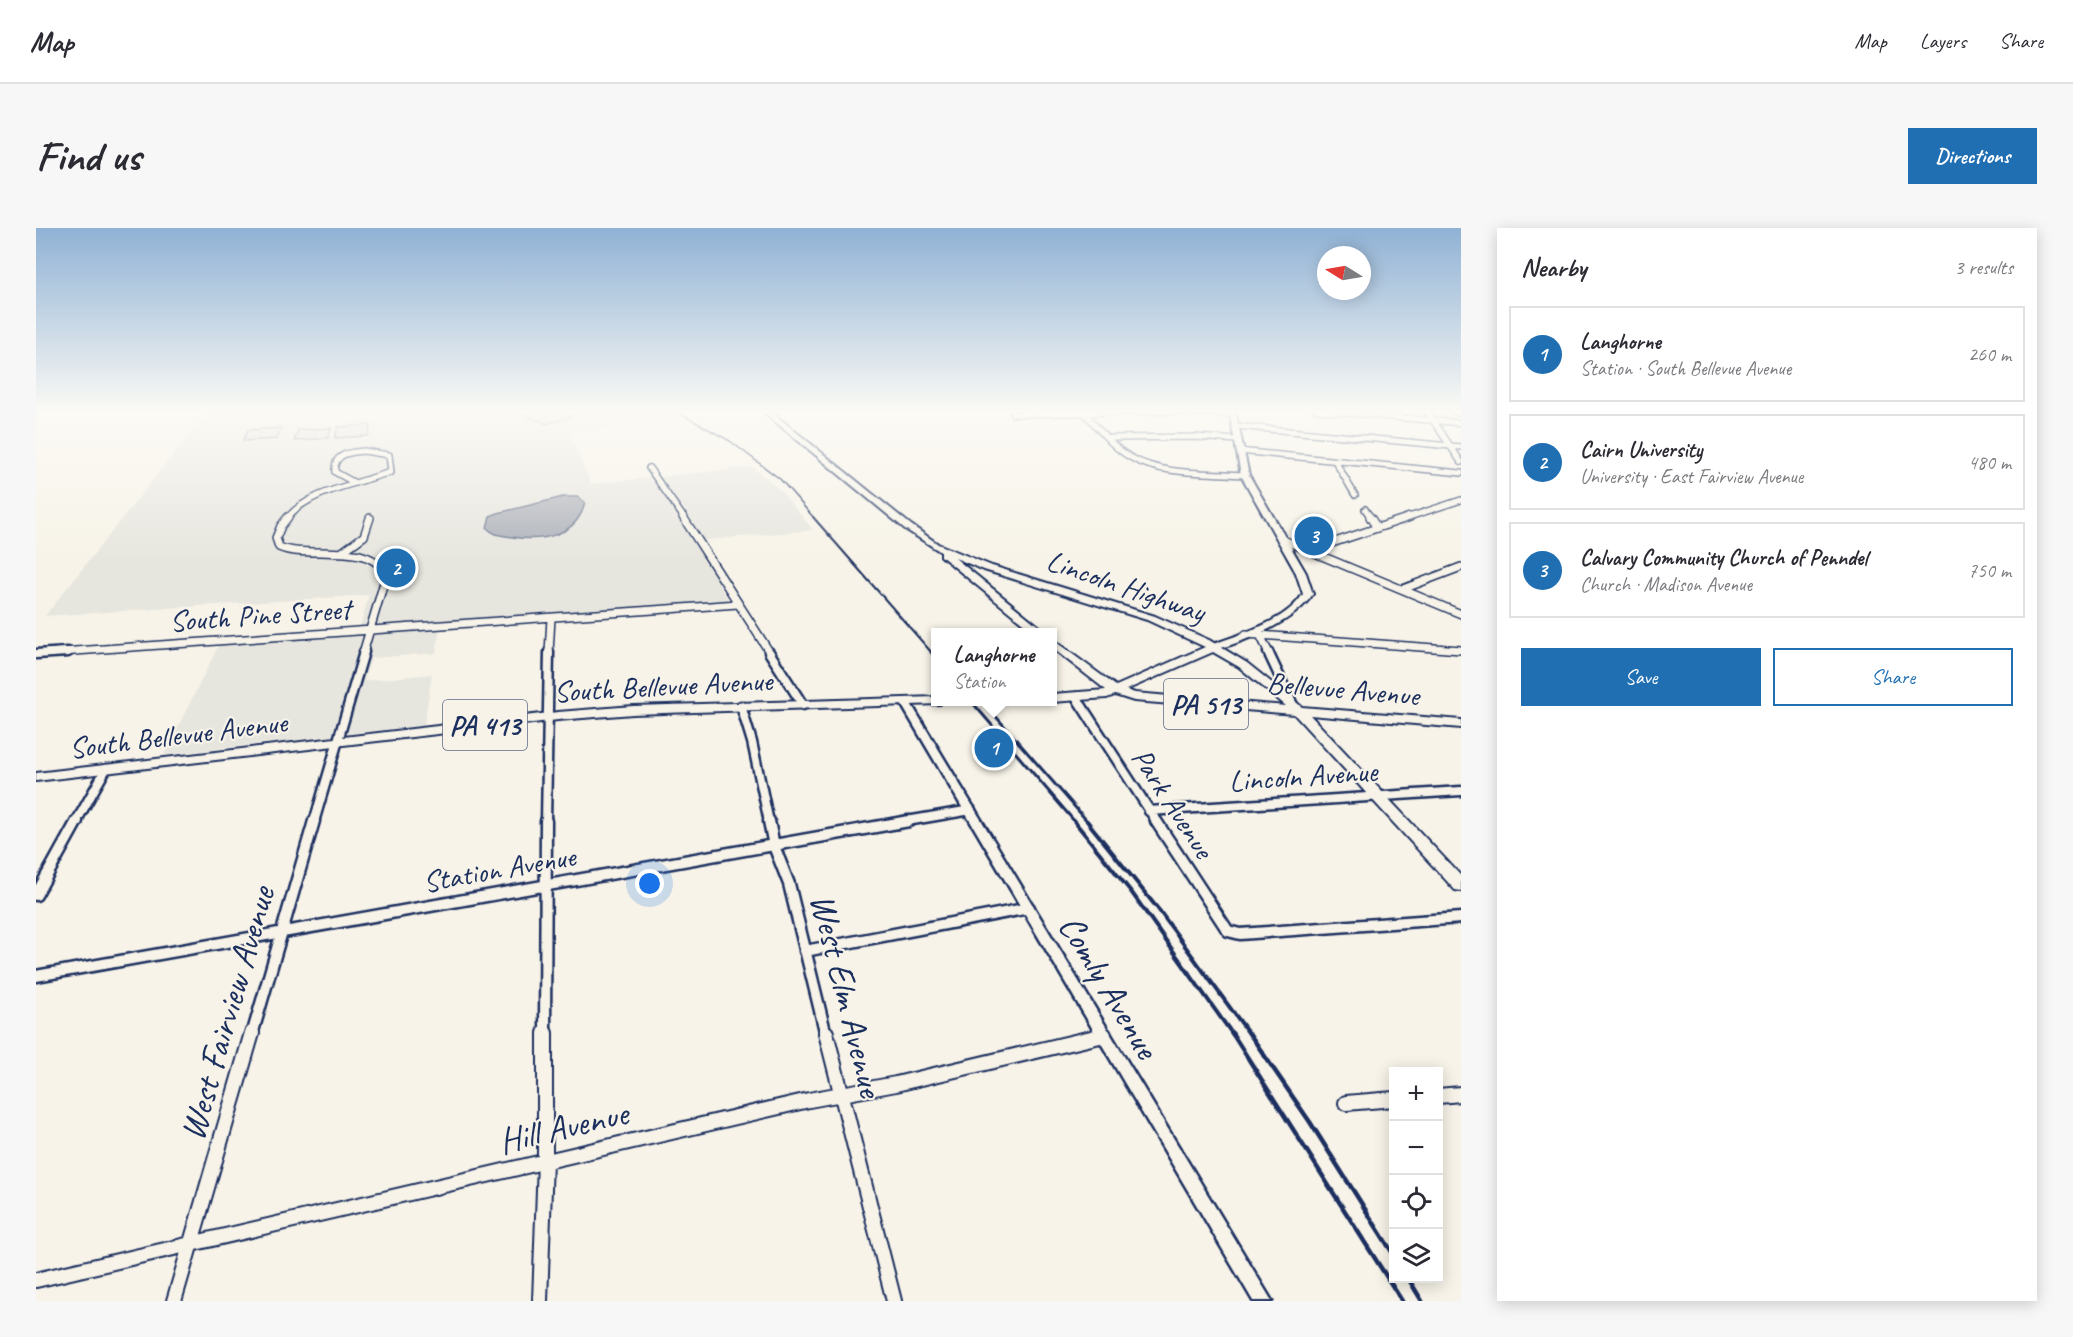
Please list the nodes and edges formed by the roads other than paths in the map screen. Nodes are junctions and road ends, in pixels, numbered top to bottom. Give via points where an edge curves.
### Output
1 (336, 460) edge
2 (390, 460) edge
3 (826, 460) edge
4 (1138, 460) edge
5 (1241, 460) edge
6 (1326, 460) edge
7 (1335, 461) junction
8 (649, 468) dead end
9 (1461, 473) edge
10 (1245, 475) junction
11 (356, 483) junction
12 (1355, 495) dead end
13 (1461, 500) edge
14 (1365, 510) dead end
15 (370, 518) dead end
16 (1377, 528) junction
17 (1281, 539) junction
18 (935, 546) junction
19 (1311, 550) junction
20 (342, 552) junction
21 (1461, 567) edge
22 (1403, 589) junction
23 (738, 604) junction
24 (1461, 614) edge
25 (551, 618) junction
26 (1034, 628) edge
27 (371, 630) junction
28 (1258, 632) junction
29 (1057, 645) edge
30 (1215, 647) junction
31 (1461, 650) edge
32 (36, 654) edge
33 (1115, 691) junction
34 (1076, 697) junction
35 (1057, 698) edge
36 (931, 701) edge
37 (905, 702) junction
38 (803, 705) junction
39 (741, 706) junction
40 (1295, 708) junction
41 (547, 717) junction
42 (1461, 724) edge
43 (337, 742) junction
44 (106, 769) junction
45 (36, 777) edge
46 (1461, 792) edge
47 (1377, 796) junction
48 (971, 810) junction
49 (1149, 811) junction
50 (774, 846) junction
51 (547, 885) junction
52 (1461, 886) edge
53 (36, 894) edge
54 (1029, 908) junction
55 (1461, 918) edge
56 (283, 931) junction
57 (806, 951) junction
58 (36, 976) edge
59 (1104, 1035) junction
60 (1461, 1094) edge
61 (843, 1095) junction
62 (1443, 1096) edge
63 (1389, 1099) edge
64 (1346, 1103) dead end
65 (545, 1161) junction
66 (192, 1242) junction
67 (36, 1280) edge
68 (174, 1301) edge
69 (540, 1301) edge
70 (894, 1301) edge
71 (1263, 1301) edge

1 - 11 street via 335,472
2 - 11 street via 392,472
3 - 18 main road, Lincoln Highway
4 - 10 street
5 - 10 main road
6 - 7 street
7 - 9 street
7 - 12 street
8 - 23 street
10 - 17 main road
11 - 20 street via 298,509 276,536 280,548 294,553
13 - 16 street
14 - 16 street
15 - 20 street via 364,536
16 - 19 street
17 - 19 street
17 - 28 main road via 1308,594 1298,609
18 - 26 main road
18 - 30 main road, Lincoln Highway via 987,568 1151,618
19 - 22 street
20 - 27 street, West Fairview Avenue via 360,554 385,574
21 - 22 street
22 - 24 street
23 - 25 street, South Pine Street
23 - 38 street
25 - 27 street, South Pine Street
25 - 41 street
27 - 32 street, South Pine Street
27 - 43 street, West Fairview Avenue
28 - 30 main road
28 - 31 street
28 - 40 street
29 - 33 main road
30 - 33 main road
30 - 40 main road, Lincoln Highway via 1255,673
33 - 34 main road
33 - 40 main road, Bellevue Avenue / PA 513 via 1156,700
34 - 35 main road
34 - 49 street, Park Avenue
36 - 37 main road, South Bellevue Avenue / PA 413
37 - 38 main road, South Bellevue Avenue / PA 413
37 - 48 street, Comly Avenue
38 - 39 main road, South Bellevue Avenue / PA 413
39 - 41 main road, South Bellevue Avenue / PA 413
39 - 50 street, West Elm Avenue
40 - 42 main road, Bellevue Avenue / PA 513
40 - 47 main road, Lincoln Highway
41 - 43 main road, South Bellevue Avenue / PA 413
41 - 51 street
43 - 44 main road, South Bellevue Avenue / PA 413
43 - 56 street, West Fairview Avenue
44 - 45 main road, South Bellevue Avenue / PA 413
44 - 53 street
46 - 47 street, Lincoln Avenue
47 - 49 street, Lincoln Avenue
47 - 52 main road, Lincoln Highway
48 - 50 street, Station Avenue
48 - 54 street, Comly Avenue
49 - 55 street, Park Avenue via 1222,926 1232,933
50 - 51 street, Station Avenue
50 - 57 street, West Elm Avenue via 789,884
51 - 56 street, Station Avenue
51 - 65 street
54 - 57 street
54 - 59 street, Comly Avenue
56 - 58 street, Station Avenue
56 - 66 street, West Fairview Avenue
57 - 61 street, West Elm Avenue
59 - 61 street, Hill Avenue
59 - 71 street, Comly Avenue
60 - 62 street
61 - 65 street, Hill Avenue
61 - 70 street, West Elm Avenue
63 - 64 street
65 - 66 street, Hill Avenue
65 - 69 street
66 - 67 street, Hill Avenue
66 - 68 street, West Fairview Avenue

